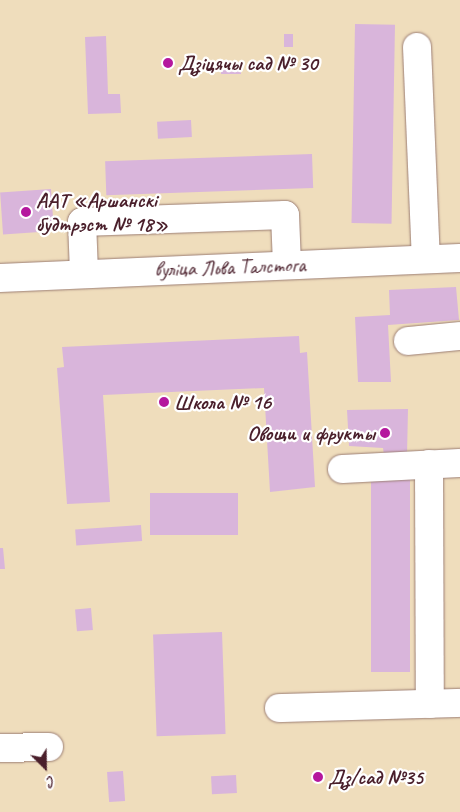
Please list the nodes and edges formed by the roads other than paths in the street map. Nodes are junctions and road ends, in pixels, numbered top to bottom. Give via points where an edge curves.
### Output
1 (417, 48) dead end
2 (460, 258) edge
3 (426, 259) junction
4 (286, 265) junction
5 (84, 273) junction
6 (0, 278) edge
7 (460, 336) edge
8 (408, 341) dead end
9 (460, 463) edge
10 (429, 464) junction
11 (342, 469) dead end
12 (460, 703) edge
13 (430, 704) junction
14 (279, 708) dead end
15 (49, 747) dead end
16 (0, 748) edge

1 - 3 street
2 - 3 street, вуліца Льва Талстога
3 - 4 street, вуліца Льва Талстога
4 - 5 street, вуліца Льва Талстога
4 - 5 street via 285,214 82,222
5 - 6 street, вуліца Льва Талстога
7 - 8 street
9 - 10 street
10 - 11 street
10 - 13 street
12 - 13 street
13 - 14 street
15 - 16 street

